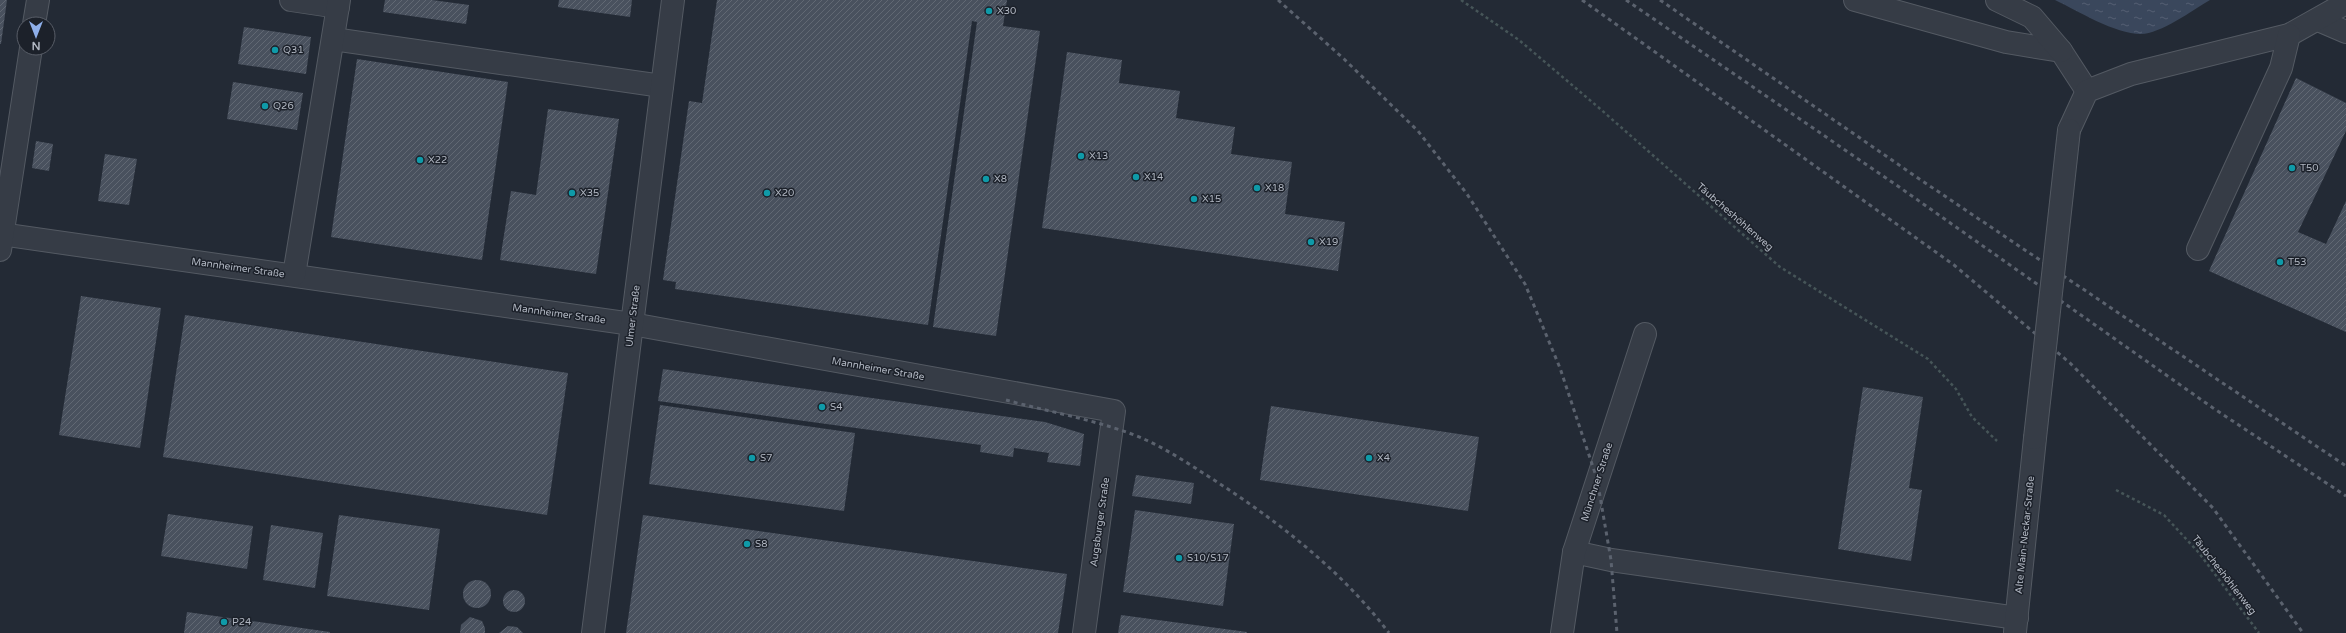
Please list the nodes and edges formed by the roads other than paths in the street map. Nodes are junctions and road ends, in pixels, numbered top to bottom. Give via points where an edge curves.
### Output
1 (38, 0) edge
2 (291, 0) edge
3 (673, 0) edge
4 (1855, 0) edge
5 (1996, 0) edge
6 (338, 3) edge
7 (2346, 3) edge
8 (35, 16) edge
9 (2318, 20) junction
10 (2346, 32) edge
11 (2289, 35) junction
12 (333, 39) junction
13 (2061, 51) junction
14 (30, 56) edge
15 (662, 86) junction
16 (2087, 91) junction
17 (1, 239) edge
18 (2198, 249) dead end
19 (294, 276) junction
20 (632, 324) junction
21 (1645, 334) dead end
22 (1114, 411) joint
23 (1574, 552) junction
24 (2016, 625) edge
25 (593, 633) edge
26 (1084, 633) edge
27 (1562, 633) edge

1 - 8 lane
2 - 6 lane
3 - 15 lane, Ulmer Straße
4 - 13 lane via 2006,42
5 - 13 lane via 2032,17
6 - 12 lane
7 - 9 lane
9 - 10 lane
9 - 11 lane
11 - 16 lane via 2131,74
11 - 18 lane via 2281,68
12 - 15 lane
12 - 19 lane
13 - 16 lane
14 - 17 lane
15 - 20 lane, Ulmer Straße
16 - 24 lane, Alte Main-Neckar-Straße, bridge via 2069,130
17 - 19 lane, Mannheimer Straße
19 - 20 lane, Mannheimer Straße
20 - 22 lane, Mannheimer Straße
20 - 25 lane, Ulmer Straße
21 - 23 lane, Münchner Straße
22 - 26 lane, Augsburger Straße
23 - 24 lane
23 - 27 lane, Münchner Straße

